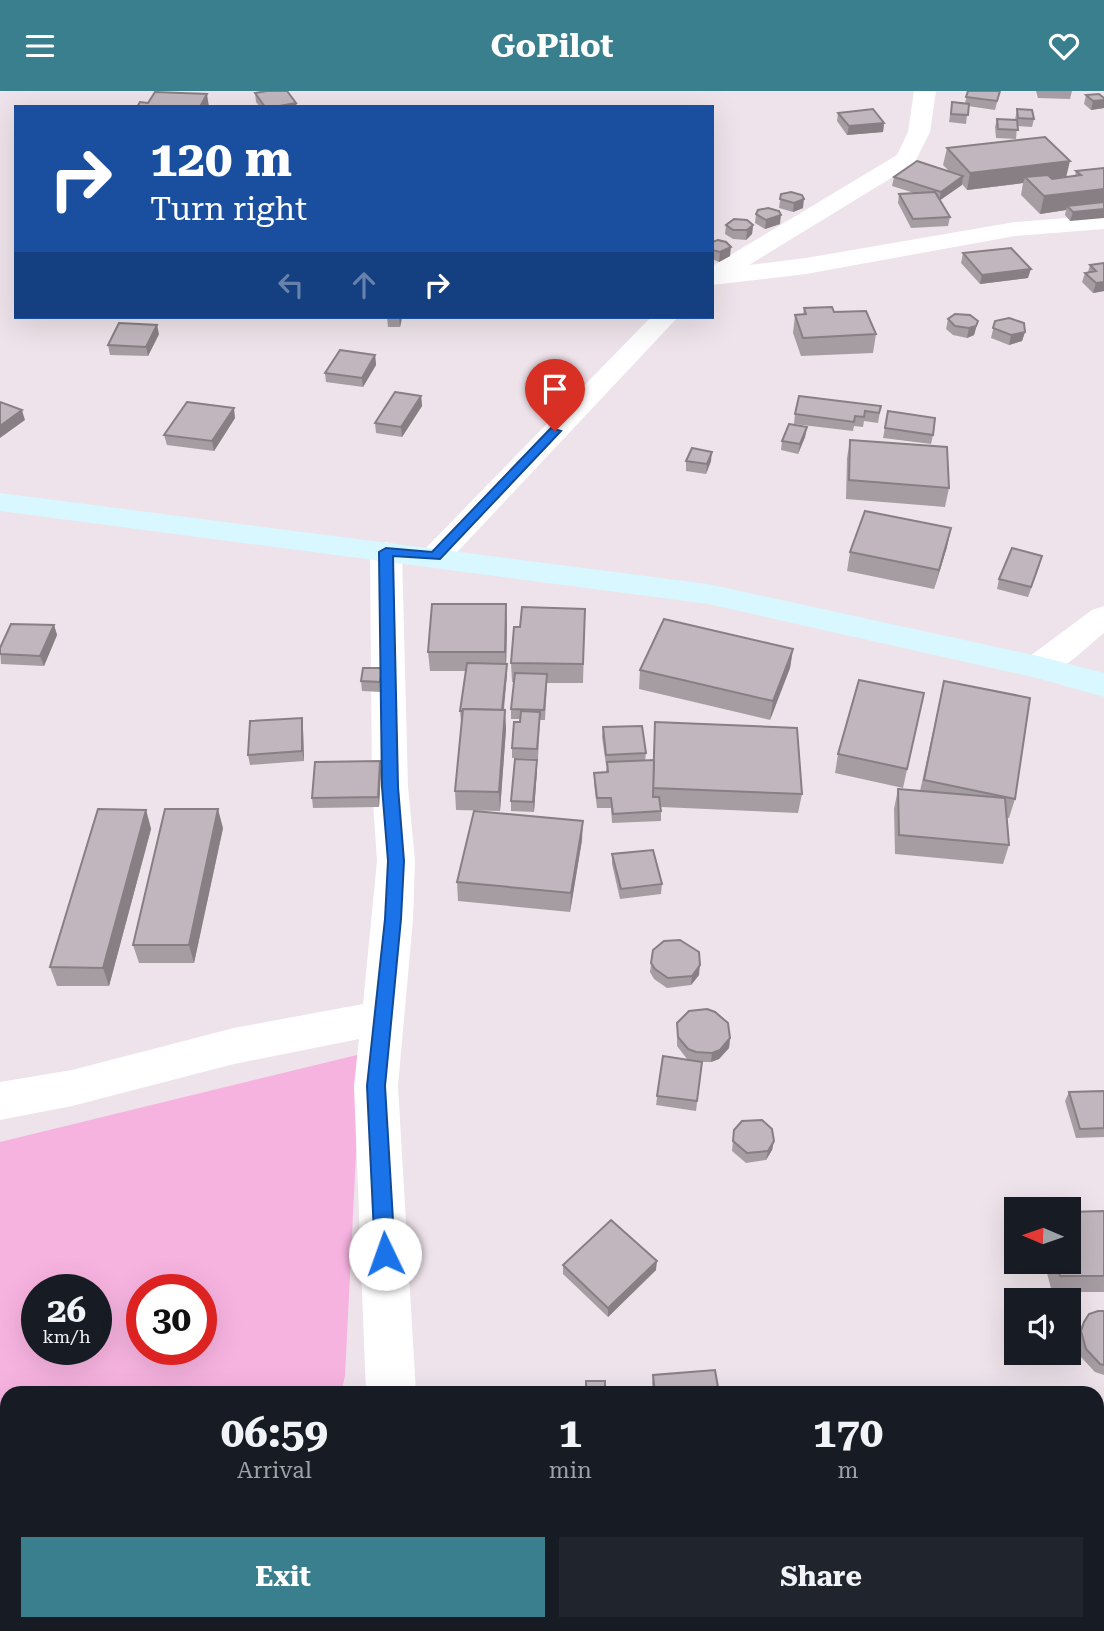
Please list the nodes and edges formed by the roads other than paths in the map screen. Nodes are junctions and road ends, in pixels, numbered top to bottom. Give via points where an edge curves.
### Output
1 (925, 91) edge
2 (1104, 222) edge
3 (714, 275) edge
4 (714, 276) edge
5 (663, 319) edge
6 (0, 502) edge
7 (386, 552) junction
8 (435, 557) junction
9 (1104, 617) edge
10 (1038, 667) junction
11 (1104, 685) edge
12 (382, 1017) junction
13 (0, 1101) edge
14 (391, 1386) edge

1 - 3 street via 919,132 906,159
2 - 4 street via 1014,229 806,266
5 - 8 street
6 - 7 street
7 - 8 street
7 - 12 street via 390,787 396,861
8 - 10 street via 708,594
9 - 10 street
10 - 11 street
12 - 13 street
12 - 14 street via 376,1086

